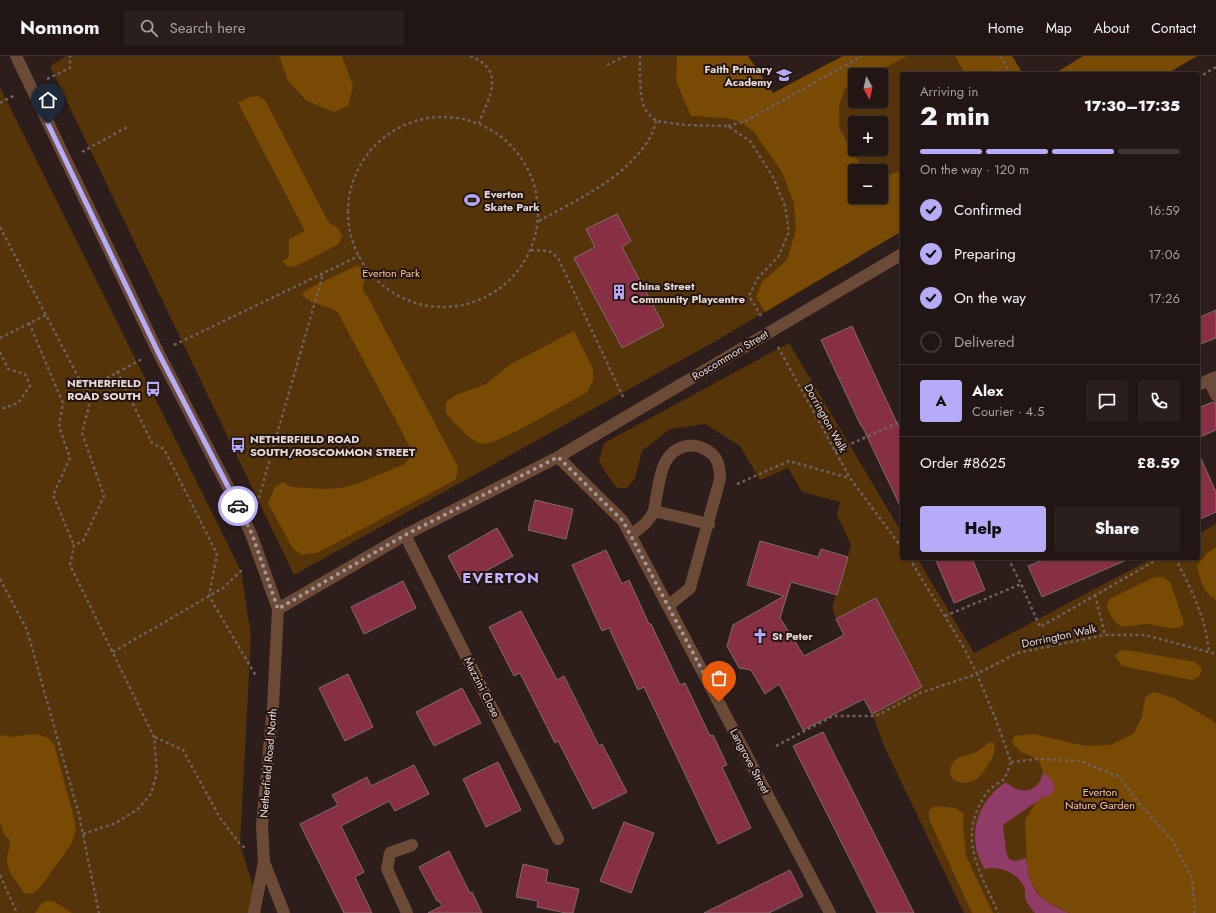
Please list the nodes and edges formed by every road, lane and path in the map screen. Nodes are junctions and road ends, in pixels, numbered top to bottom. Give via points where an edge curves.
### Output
1 (17, 56) edge
2 (70, 56) edge
3 (470, 56) edge
4 (626, 56) edge
5 (640, 56) edge
6 (862, 56) edge
7 (1000, 56) edge
8 (608, 65) dead end
9 (1216, 67) edge
10 (1010, 72) edge
11 (1200, 77) edge
12 (30, 87) junction
13 (656, 121) junction
14 (479, 123) junction
15 (129, 126) dead end
16 (728, 126) junction
17 (66, 160) junction
18 (539, 221) junction
19 (0, 227) edge
20 (531, 250) junction
21 (900, 255) edge
22 (359, 256) junction
23 (323, 274) junction
24 (46, 315) junction
25 (29, 323) junction
26 (770, 331) junction
27 (0, 338) edge
28 (0, 352) edge
29 (158, 352) junction
30 (117, 371) junction
31 (1213, 379) edge
32 (1200, 384) edge
33 (84, 390) junction
34 (1216, 395) edge
35 (0, 409) edge
36 (631, 413) junction
37 (900, 422) edge
38 (835, 451) junction
39 (558, 457) junction
40 (850, 478) junction
41 (736, 485) dead end
42 (654, 511) junction
43 (709, 524) junction
44 (252, 534) junction
45 (405, 535) junction
46 (630, 535) junction
47 (74, 545) junction
48 (900, 545) edge
49 (910, 560) edge
50 (1009, 560) edge
51 (1156, 560) edge
52 (1176, 560) edge
53 (243, 564) dead end
54 (0, 579) edge
55 (1021, 584) junction
56 (1095, 595) junction
57 (209, 596) junction
58 (668, 606) junction
59 (278, 609) junction
60 (945, 616) junction
61 (1105, 635) junction
62 (113, 652) junction
63 (1209, 652) junction
64 (1216, 654) edge
65 (976, 674) junction
66 (257, 678) dead end
67 (154, 737) junction
68 (776, 746) dead end
69 (1011, 762) junction
70 (83, 834) junction
71 (558, 839) dead end
72 (412, 845) dead end
73 (264, 862) junction
74 (0, 875) edge
75 (17, 913) edge
76 (99, 913) edge
77 (254, 913) edge
78 (284, 913) edge
79 (407, 913) edge
80 (830, 913) edge
81 (998, 913) edge
82 (1194, 913) edge

1 - 12 street
2 - 12 path via 70,68
3 - 14 path via 486,64 494,83
4 - 8 path
5 - 13 path via 643,102 645,109
6 - 16 path via 746,121
7 - 10 path
9 - 11 path
12 - 17 street
13 - 16 path
13 - 18 path via 648,141 615,177
14 - 18 path via 500,135 518,152 531,173 538,197
14 - 22 path via 450,117 420,119 393,131 370,150 354,176 348,205 350,234
15 - 17 path
16 - 26 path, Dorrington Walk via 750,141 773,177 785,206 789,232 778,257 757,279 749,296
17 - 29 street
18 - 20 path
19 - 24 path
20 - 22 path via 515,275 492,294 465,305 435,307 406,300 381,285
20 - 36 path via 549,251 558,258
21 - 26 street, Roscommon Street
22 - 23 path
23 - 29 path
23 - 44 path via 252,524
24 - 25 path
24 - 33 path
25 - 27 path
25 - 47 path via 63,403 59,427 70,458 53,496
26 - 36 street, Roscommon Street
26 - 38 path, Dorrington Walk
28 - 35 path via 8,369 25,374 30,386 18,403
29 - 30 path
29 - 44 street
30 - 33 path
30 - 57 path via 152,443 164,449 216,554
31 - 32 street
31 - 34 street
33 - 47 path via 89,406 82,433 104,496 83,541
36 - 39 street, Roscommon Street
37 - 38 path
38 - 40 path, Dorrington Walk
39 - 45 street, Roscommon Street
39 - 46 street, Langrove Street via 623,521
40 - 41 path via 789,461
40 - 48 path, Dorrington Walk
42 - 43 street
42 - 43 street via 662,470 668,457 680,448 695,446 712,454 718,462 720,471
42 - 46 street via 641,528
43 - 58 street via 690,588
44 - 59 street
45 - 59 street, Roscommon Street
45 - 71 street, Mazzini Close
46 - 58 street, Langrove Street
47 - 62 path via 70,565
49 - 60 path
50 - 55 path
51 - 56 path
52 - 63 path via 1195,596 1208,639
53 - 57 path via 241,571 223,588
54 - 70 path via 27,630
55 - 56 path via 1040,627
55 - 60 path
56 - 61 path
57 - 62 path
57 - 66 path
58 - 80 street, Langrove Street
59 - 73 street, Netherfield Road North via 273,706 262,826
60 - 65 path
61 - 63 path, Dorrington Walk via 1146,635
61 - 65 path, Dorrington Walk via 1017,653
62 - 67 path
63 - 64 path, Dorrington Walk
65 - 68 path, Dorrington Walk via 920,693 876,716 833,716
65 - 69 path
67 - 70 path via 157,773 151,794 138,809 116,823
67 - 73 path via 183,750 220,818 240,844
69 - 81 path via 1004,779 985,795 972,824 973,854
69 - 82 path via 1038,759 1080,761 1120,777 1138,802 1172,840 1192,878
70 - 76 path
72 - 79 street via 390,853 387,869
73 - 77 street
73 - 78 street, Netherfield Road North
74 - 75 path

